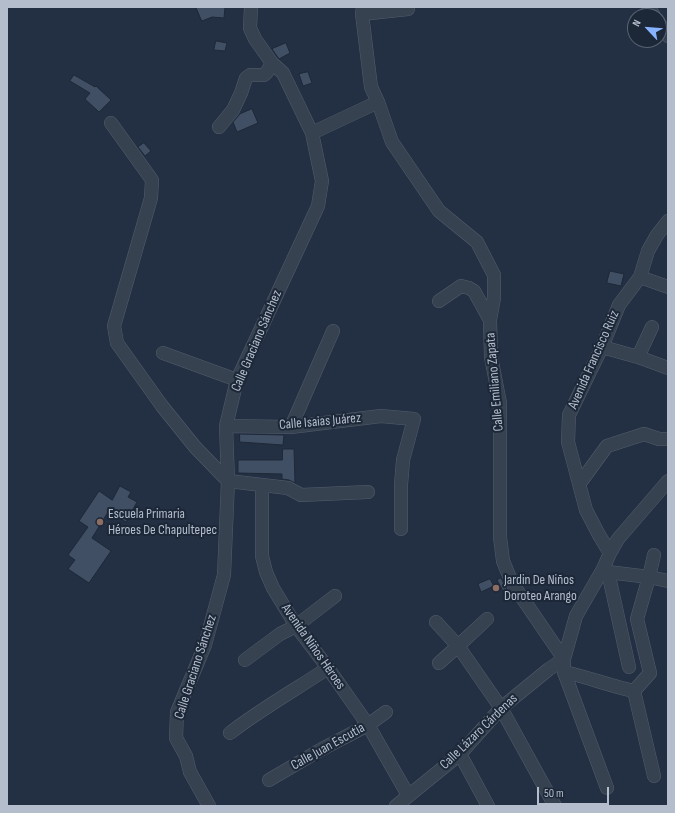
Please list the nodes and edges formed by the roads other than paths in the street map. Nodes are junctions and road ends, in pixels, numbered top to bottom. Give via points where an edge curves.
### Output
1 (251, 7) edge
2 (408, 9) dead end
3 (363, 10) edge
4 (272, 63) junction
5 (378, 102) junction
6 (111, 123) dead end
7 (219, 127) dead end
8 (312, 133) junction
9 (668, 220) edge
10 (640, 277) junction
11 (667, 284) edge
12 (439, 301) dead end
13 (490, 320) junction
14 (652, 327) dead end
15 (333, 331) dead end
16 (602, 347) junction
17 (163, 353) dead end
18 (638, 357) junction
19 (668, 368) edge
20 (237, 380) junction
21 (226, 426) junction
22 (291, 427) junction
23 (668, 439) edge
24 (228, 481) junction
25 (580, 483) junction
26 (262, 485) junction
27 (666, 488) edge
28 (368, 492) dead end
29 (401, 529) dead end
30 (610, 553) junction
31 (654, 555) dead end
32 (605, 571) junction
33 (649, 577) junction
34 (668, 581) edge
35 (336, 596) dead end
36 (487, 619) dead end
37 (436, 622) dead end
38 (296, 626) junction
39 (458, 646) junction
40 (245, 660) dead end
41 (438, 663) dead end
42 (564, 665) junction
43 (629, 667) dead end
44 (328, 668) junction
45 (634, 691) junction
46 (501, 708) junction
47 (386, 712) dead end
48 (368, 725) junction
49 (230, 733) dead end
50 (460, 754) junction
51 (654, 776) dead end
52 (269, 780) dead end
53 (607, 788) dead end
54 (402, 802) edge
55 (209, 806) edge
56 (488, 806) edge
57 (555, 806) edge

1 - 4 street, Calle Graciano Sánchez via 250,28
2 - 3 street
3 - 5 street, Calle Emiliano Zapata via 371,87
4 - 7 street via 264,75 250,75 246,78 232,110
4 - 8 street, Calle Graciano Sánchez via 283,73
5 - 8 street
5 - 13 street, Calle Emiliano Zapata via 392,142 426,193 439,210 477,242 494,276
6 - 24 street via 152,180 151,198 114,326 117,343 162,406 195,447
8 - 20 street, Calle Graciano Sánchez via 322,181 318,206
9 - 10 street, Avenida Francisco Ruiz via 648,251
10 - 11 street
10 - 16 street, Avenida Francisco Ruiz via 619,305
12 - 13 street via 461,286 469,288 474,291
13 - 42 street, Calle Emiliano Zapata via 491,357 500,403 500,537 504,561 512,583
14 - 18 street
15 - 22 street
16 - 18 street
16 - 25 street, Avenida Francisco Ruiz via 569,415 568,442
17 - 20 street
18 - 19 street
20 - 21 street, Calle Graciano Sánchez
21 - 22 street, Calle Isaias Juárez
21 - 24 street, Calle Graciano Sánchez
22 - 29 street, Calle Isaias Juárez via 381,416 414,419 403,460
23 - 25 street via 644,434 607,446
24 - 26 street
24 - 55 street, Calle Graciano Sánchez via 224,575 205,645 178,712 176,738 186,756 190,772
25 - 30 street, Avenida Francisco Ruiz via 586,510
26 - 28 street via 288,488 301,495
26 - 38 street, Avenida Niños Héroes via 262,556 273,588
27 - 30 street via 618,539
30 - 32 street
31 - 33 street
32 - 33 street
32 - 42 street via 576,616
32 - 43 street
33 - 34 street
33 - 45 street via 637,619 650,672
35 - 38 street
36 - 39 street
37 - 39 street
38 - 40 street via 280,634
38 - 44 street, Avenida Niños Héroes
39 - 41 street
39 - 46 street
42 - 45 street via 587,677
42 - 46 street, Calle Lázaro Cárdenas via 549,669
42 - 53 street, Calle Emiliano Zapata
44 - 48 street, Avenida Niños Héroes
44 - 49 street
45 - 51 street
46 - 50 street, Calle Lázaro Cárdenas
46 - 57 street
47 - 48 street, Calle Juan Escutia
48 - 52 street, Calle Juan Escutia
48 - 54 street, Avenida Niños Héroes
50 - 54 street, Calle Lázaro Cárdenas
50 - 56 street

